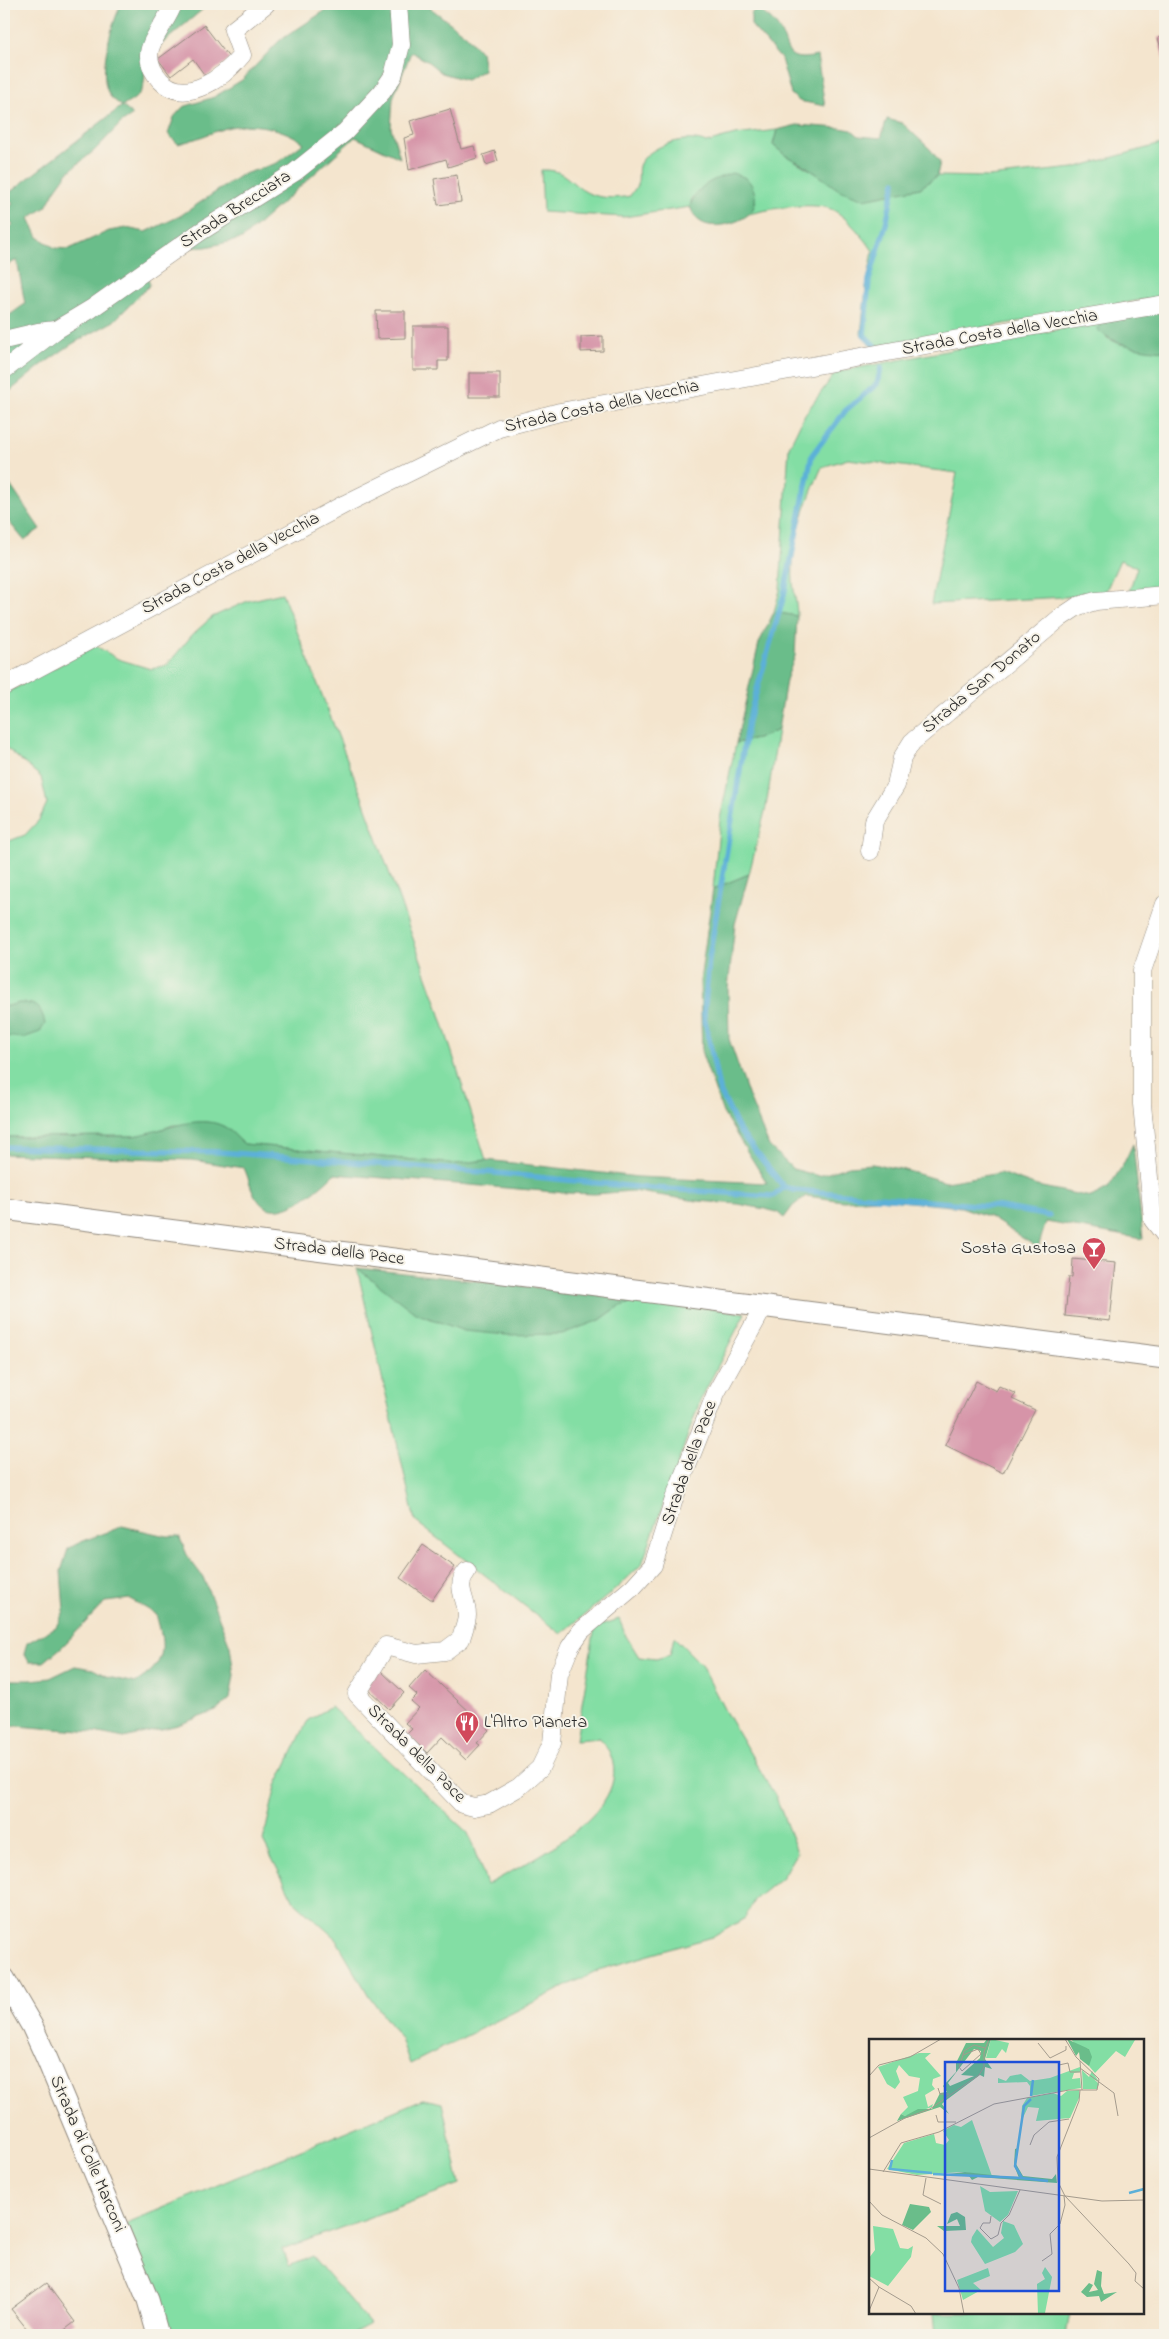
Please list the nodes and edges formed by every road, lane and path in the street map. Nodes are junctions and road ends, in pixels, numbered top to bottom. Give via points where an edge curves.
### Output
1 (173, 4) edge
2 (266, 4) edge
3 (398, 4) edge
4 (1165, 304) edge
5 (56, 330) junction
6 (4, 340) edge
7 (4, 370) edge
8 (1165, 595) edge
9 (4, 686) edge
10 (870, 851) dead end
11 (1165, 904) edge
12 (4, 1208) edge
13 (1165, 1235) edge
14 (763, 1308) junction
15 (1165, 1358) edge
16 (467, 1572) dead end
17 (4, 1978) edge
18 (158, 2335) edge

1 - 2 street via 148,54 152,71 164,84 177,90 194,90 215,80 242,56 233,30
3 - 5 street, Strada Brecciata via 401,45 393,76 345,132 295,172
4 - 9 street, Strada Costa della Vecchia via 579,409 498,428 346,504
5 - 6 street
5 - 7 street, Strada Brecciata
8 - 10 street, Strada San Donato via 1096,601 1078,606 912,742 902,758 896,786 874,821
11 - 13 street via 1142,971 1141,1015 1142,1104 1153,1220
12 - 14 street, Strada della Pace
14 - 15 street, Strada della Pace
14 - 16 street, Strada della Pace via 716,1392 674,1499 653,1565 633,1587 581,1631 570,1647 559,1674 552,1743 540,1768 519,1787 489,1804 474,1807 462,1804 357,1694 386,1646 416,1654 445,1651 461,1639 467,1614 461,1588 462,1577
17 - 18 street, Strada di Colle Marconi via 32,2026 63,2096 148,2300

